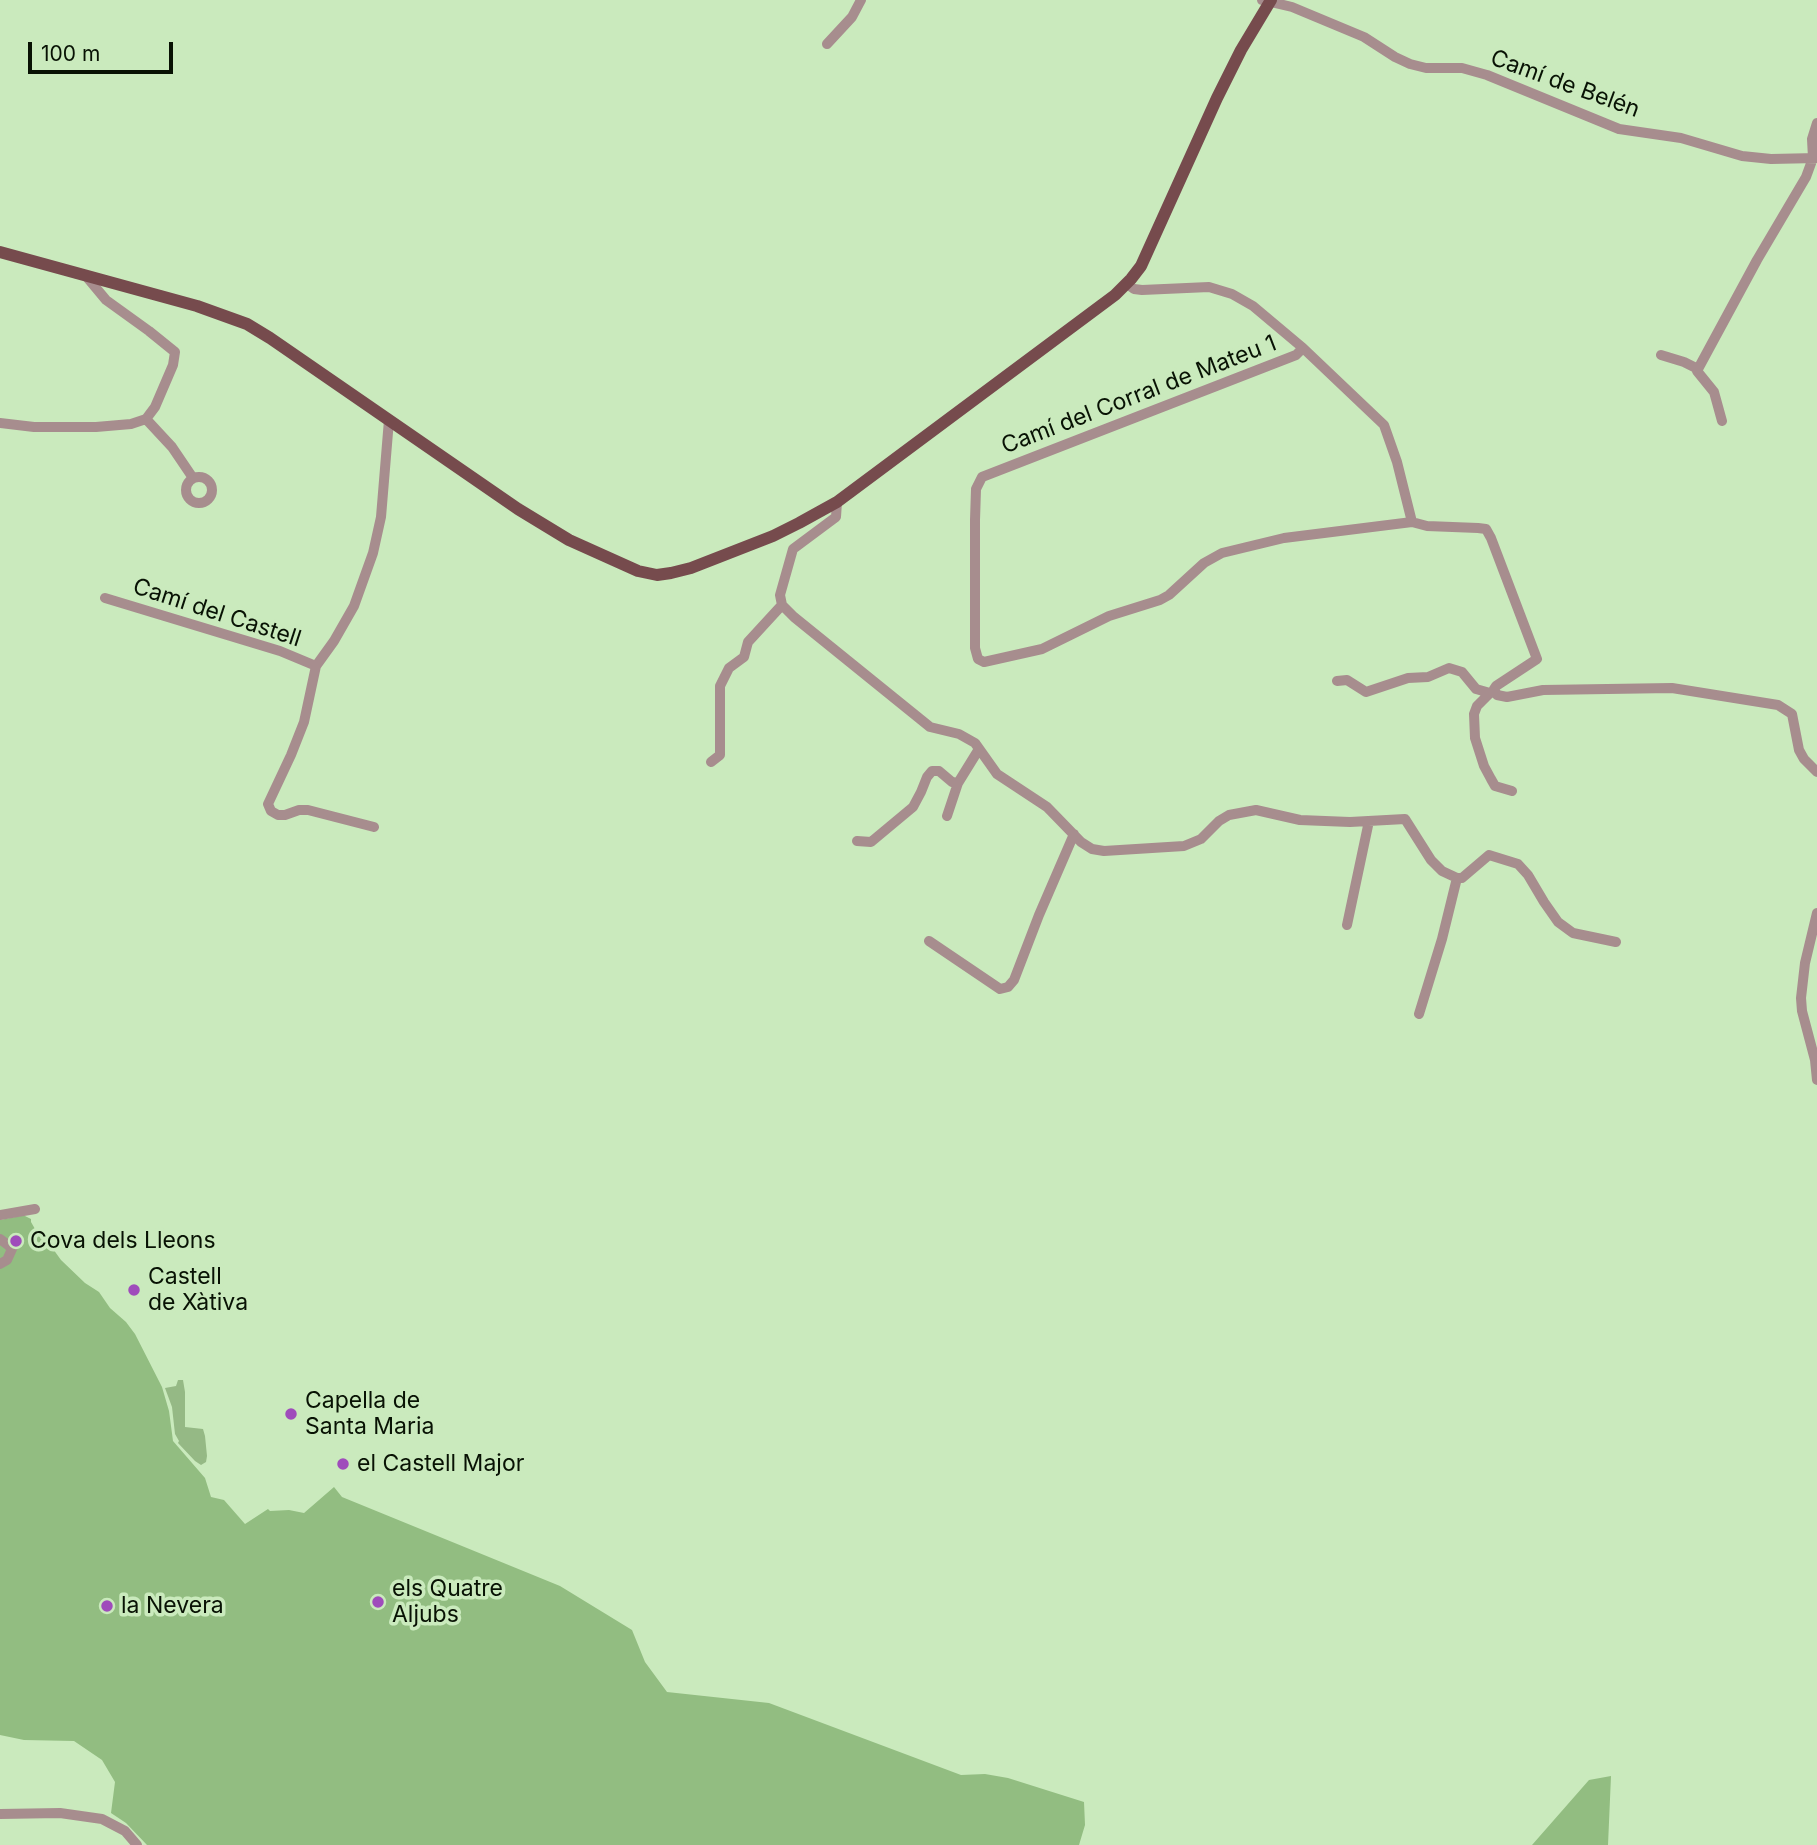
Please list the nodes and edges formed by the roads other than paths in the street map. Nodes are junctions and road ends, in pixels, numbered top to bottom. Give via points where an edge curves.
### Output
1 (861, 0) edge
2 (1267, 1) edge
3 (827, 44) dead end
4 (1817, 123) edge
5 (1815, 158) edge
6 (0, 252) edge
7 (86, 276) junction
8 (1127, 284) junction
9 (1303, 348) junction
10 (1661, 355) dead end
11 (1698, 369) junction
12 (146, 419) junction
13 (389, 420) junction
14 (1722, 421) dead end
15 (0, 423) edge
16 (193, 478) dead end
17 (838, 502) junction
18 (1412, 522) junction
19 (105, 598) dead end
20 (782, 605) junction
21 (316, 666) junction
22 (1337, 681) dead end
23 (1493, 693) junction
24 (979, 749) junction
25 (711, 762) dead end
26 (1817, 772) edge
27 (958, 783) junction
28 (1512, 791) dead end
29 (947, 816) dead end
30 (1369, 821) junction
31 (374, 827) dead end
32 (1074, 834) junction
33 (857, 841) dead end
34 (1457, 878) junction
35 (1817, 914) edge
36 (1348, 925) dead end
37 (929, 941) dead end
38 (1616, 942) dead end
39 (1419, 1014) dead end
40 (1817, 1080) edge
41 (35, 1209) dead end
42 (0, 1215) edge
43 (0, 1239) edge
44 (0, 1264) edge
45 (0, 1814) edge
46 (137, 1845) edge

1 - 3 street
2 - 5 street, Camí de Belén via 1364,37 1410,64 1487,75 1619,129 1681,138 1742,156
2 - 8 main road via 1217,98 1141,266
4 - 5 street via 1812,139
5 - 11 street
6 - 7 main road
7 - 12 street via 106,300 175,352 163,392
7 - 13 main road via 247,324
8 - 9 street via 1142,290 1220,289 1254,306
8 - 17 main road
9 - 18 street via 1384,425
9 - 18 street, Camí del Corral de Mateu 1 via 1296,355 986,475 976,489 978,659 984,662 1042,649 1109,616 1160,600 1222,553 1284,538
10 - 11 street
11 - 14 street via 1714,391
12 - 15 street via 96,427
12 - 16 street via 172,446
13 - 17 main road via 569,540 657,575 691,568 773,536
13 - 21 street, Camí del Castell via 381,517 373,553 354,606
17 - 20 street via 836,517 793,549 780,595
18 - 23 street via 1486,530 1491,538 1537,659 1496,686
19 - 21 street, Camí del Castell
20 - 24 street via 930,727 959,734
20 - 25 street via 748,642 744,657 729,668 720,686 720,755
21 - 31 street, Camí del Castell via 304,723 268,804 278,815 308,810
22 - 23 street via 1347,680 1366,692 1449,668 1462,672 1476,689
23 - 26 street via 1507,697 1543,690 1672,688 1778,705 1792,714 1799,750
23 - 28 street via 1477,706 1475,738 1495,786
24 - 27 street
24 - 32 street via 997,775 1047,807
27 - 29 street
27 - 33 street via 939,771 932,772 913,807 871,842
30 - 32 street via 1300,820 1256,810 1229,814 1202,839 1184,846 1104,851 1092,849
30 - 34 street via 1405,819 1430,860
30 - 36 street
32 - 37 street via 1008,987 1000,989
34 - 38 street via 1489,855 1518,864 1558,922 1573,933
34 - 39 street
35 - 40 street via 1801,998
41 - 42 street
43 - 44 street via 12,1249 7,1261
45 - 46 street via 96,1817 119,1827

